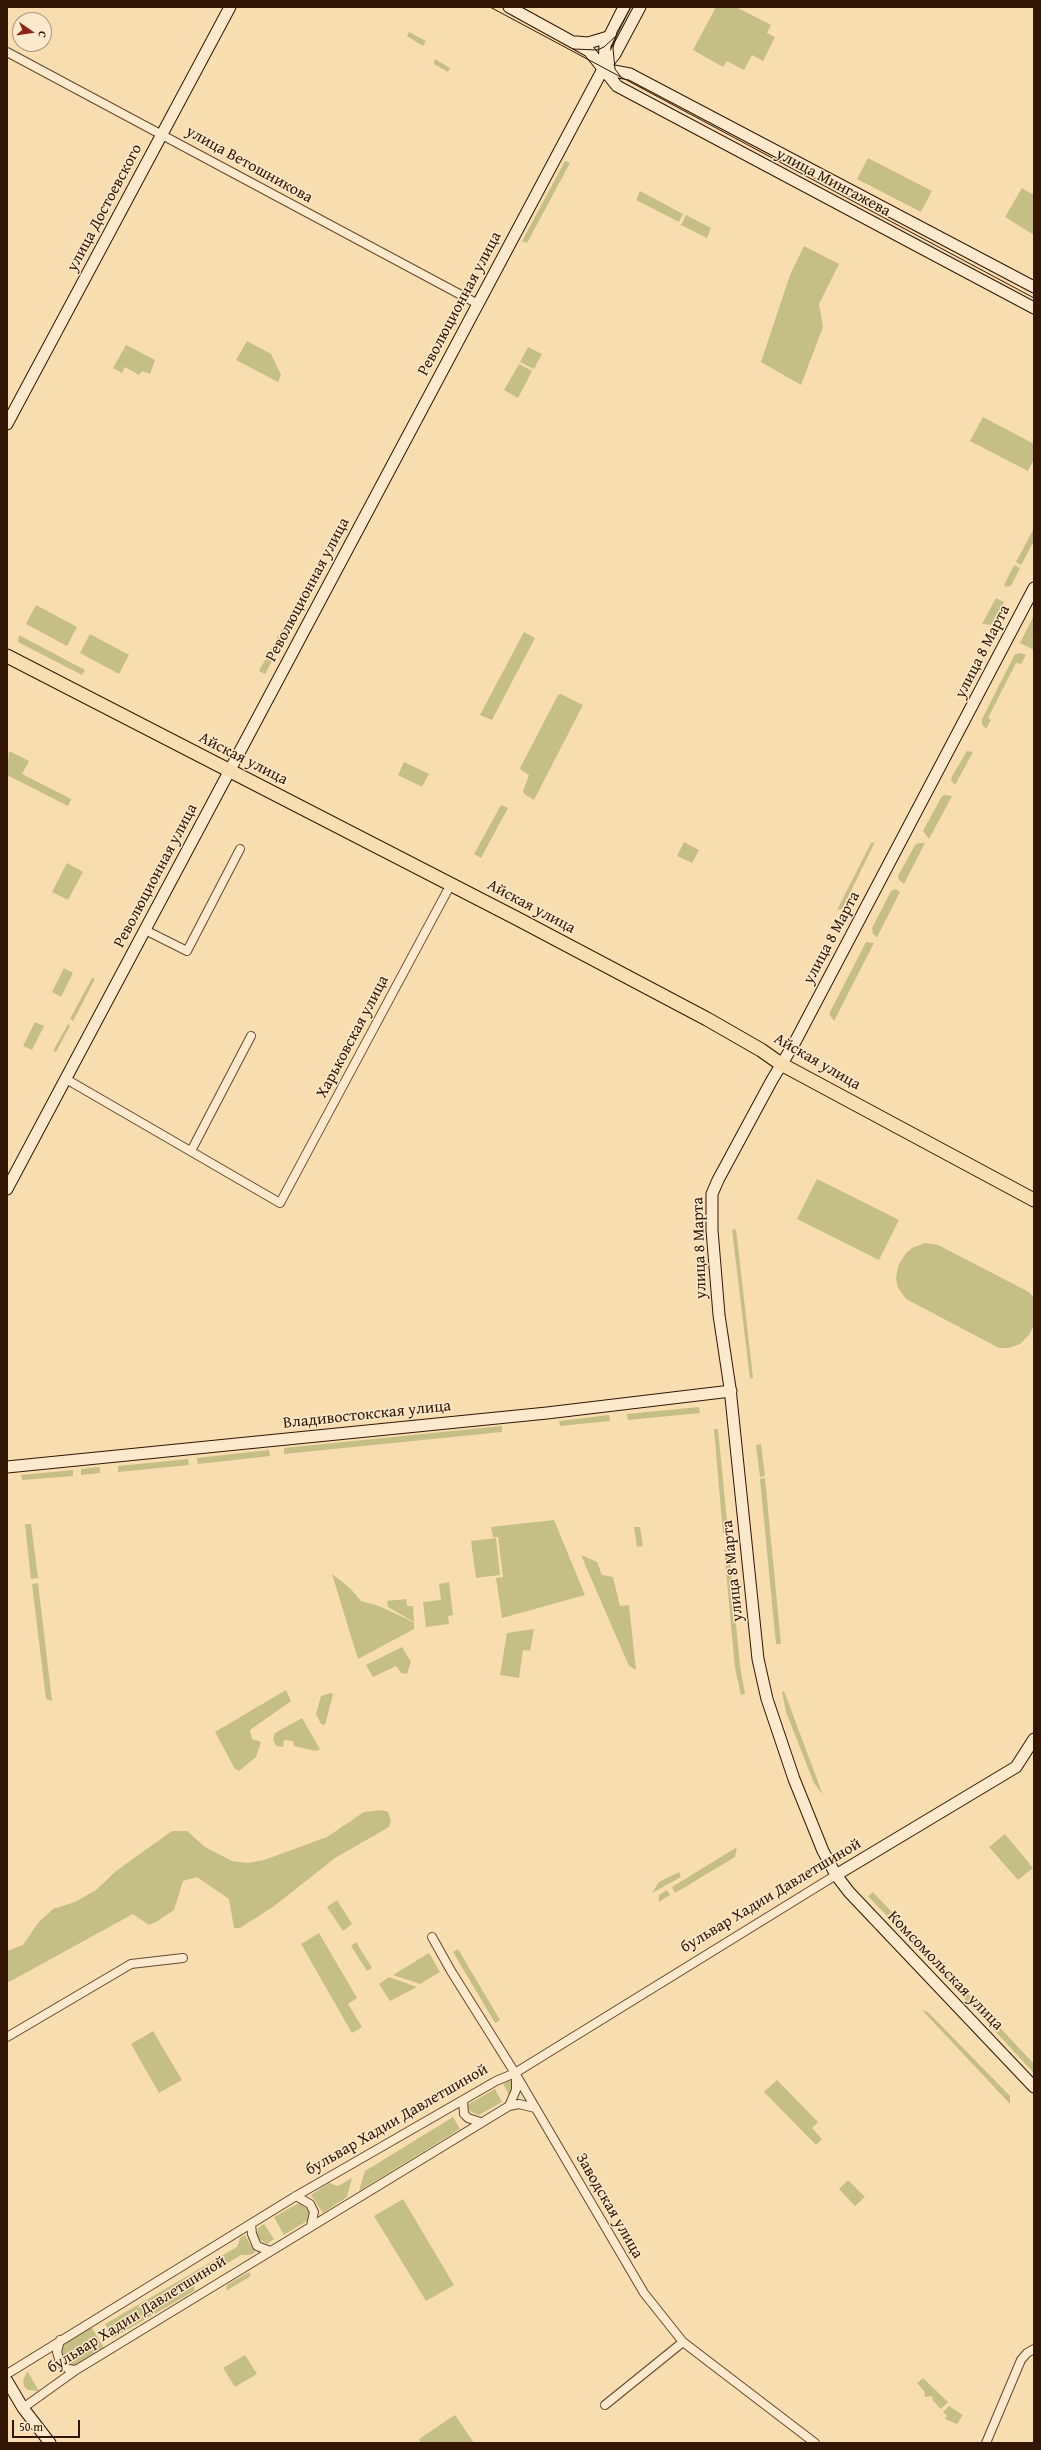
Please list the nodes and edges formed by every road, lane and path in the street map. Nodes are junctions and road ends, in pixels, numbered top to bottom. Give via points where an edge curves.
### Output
1 (230, 7) edge
2 (509, 7) edge
3 (624, 7) edge
4 (640, 7) edge
5 (608, 37) junction
6 (573, 41) junction
7 (7, 52) edge
8 (603, 69) junction
9 (163, 134) junction
10 (1034, 287) edge
11 (478, 304) junction
12 (1034, 308) edge
13 (7, 424) edge
14 (1034, 588) edge
15 (7, 656) edge
16 (230, 771) junction
17 (240, 849) dead end
18 (451, 884) junction
19 (145, 930) junction
20 (251, 1036) dead end
21 (782, 1064) junction
22 (66, 1079) junction
23 (191, 1151) junction
24 (8, 1186) edge
25 (1034, 1200) edge
26 (730, 1391) junction
27 (7, 1467) edge
28 (1034, 1739) edge
29 (836, 1875) junction
30 (432, 1937) dead end
31 (183, 1958) dead end
32 (7, 2037) edge
33 (515, 2073) junction
34 (1034, 2087) edge
35 (463, 2100) junction
36 (509, 2106) junction
37 (535, 2108) junction
38 (480, 2122) junction
39 (296, 2196) junction
40 (251, 2224) junction
41 (311, 2226) junction
42 (270, 2251) junction
43 (60, 2340) junction
44 (683, 2342) junction
45 (1034, 2350) edge
46 (76, 2370) junction
47 (7, 2374) edge
48 (7, 2381) edge
49 (605, 2405) dead end
50 (23, 2408) junction
51 (50, 2443) edge
52 (815, 2443) edge
53 (986, 2443) edge

1 - 9 main road, улица Достоевского
2 - 6 main road
3 - 5 main road
4 - 8 main road, Революционная улица via 615,54
5 - 6 main road via 588,43
5 - 8 main road via 604,47
6 - 8 main road via 589,51
7 - 9 street, улица Ветошникова
8 - 10 main road via 630,74
8 - 11 main road, Революционная улица
8 - 12 main road, улица Мингажева via 617,86
9 - 11 street, улица Ветошникова
9 - 13 main road, улица Достоевского
11 - 16 main road, Революционная улица
14 - 21 main road, улица 8 Марта
15 - 16 main road, Айская улица
16 - 18 main road, Айская улица
16 - 19 main road, Революционная улица
17 - 19 street via 187,951
18 - 21 main road, Айская улица via 707,1019
18 - 23 street, Харьковская улица via 280,1203
19 - 22 main road, Революционная улица
20 - 23 street
21 - 25 main road, Айская улица
21 - 26 main road, улица 8 Марта via 712,1194 719,1315
22 - 23 street
22 - 24 main road, Революционная улица
26 - 27 main road, Владивостокская улица via 547,1413
26 - 29 main road, улица 8 Марта via 762,1683 794,1779 823,1851
28 - 29 main road, бульвар Хадии Давлетшиной via 1016,1767
29 - 33 street, бульвар Хадии Давлетшиной
29 - 34 main road, Комсомольская улица via 859,1904
30 - 33 street, Заводская улица
31 - 32 street via 131,1964
33 - 35 street, бульвар Хадии Давлетшиной
33 - 36 street, бульвар Хадии Давлетшиной via 516,2090
33 - 37 street, Заводская улица
35 - 38 street via 464,2114
35 - 39 street, бульвар Хадии Давлетшиной
36 - 37 street via 519,2104
36 - 38 street, бульвар Хадии Давлетшиной
37 - 44 street, Заводская улица via 644,2293
38 - 41 street, бульвар Хадии Давлетшиной
39 - 40 street, бульвар Хадии Давлетшиной
39 - 41 street, бульвар Хадии Давлетшиной via 310,2204 314,2212
40 - 42 street via 257,2246
40 - 43 street, бульвар Хадии Давлетшиной
41 - 42 street, бульвар Хадии Давлетшиной
42 - 46 street, бульвар Хадии Давлетшиной
43 - 46 street via 57,2352 60,2362 68,2369
43 - 47 street, бульвар Хадии Давлетшиной
44 - 49 street
44 - 52 street, Заводская улица
45 - 53 street via 1021,2360
46 - 50 street, бульвар Хадии Давлетшиной
48 - 50 main road
50 - 51 main road

